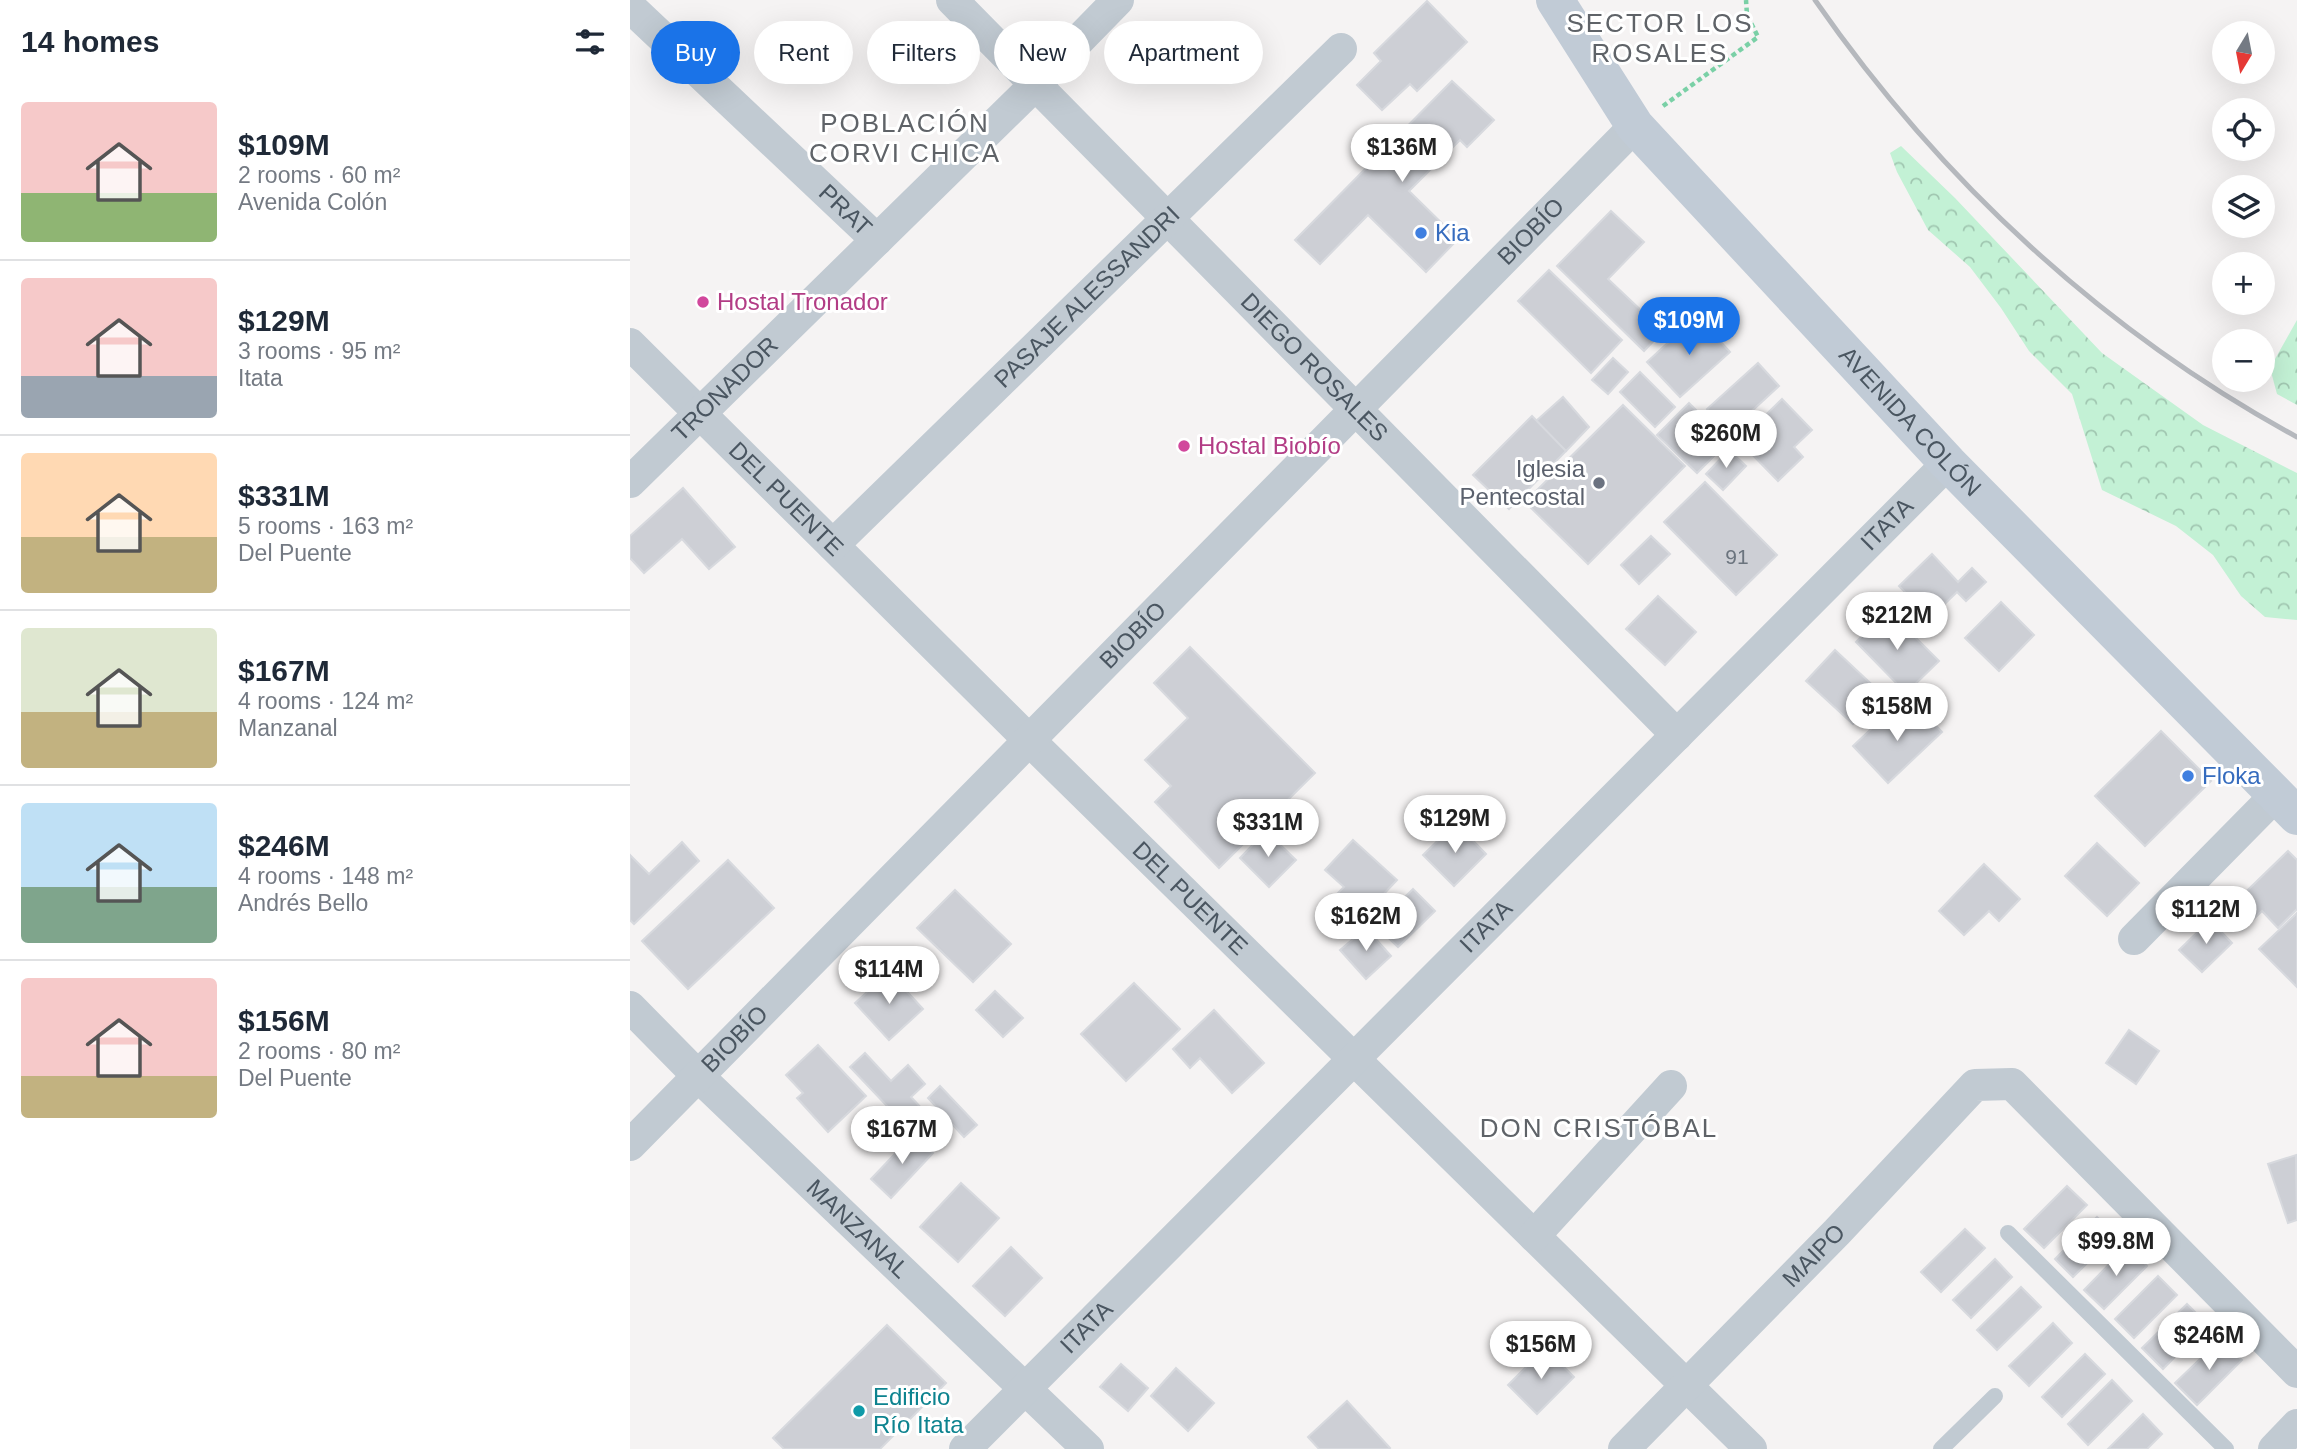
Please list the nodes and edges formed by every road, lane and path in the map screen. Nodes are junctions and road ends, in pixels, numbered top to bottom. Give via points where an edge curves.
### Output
1 (952, 0) edge
2 (1118, 0) edge
3 (1555, 0) edge
4 (1746, 0) edge
5 (630, 7) edge
6 (1341, 49) dead end
7 (1035, 85) junction
8 (1635, 126) junction
9 (1167, 219) junction
10 (877, 240) junction
11 (630, 344) edge
12 (1355, 409) junction
13 (700, 413) junction
14 (1948, 463) junction
15 (630, 482) edge
16 (833, 545) junction
17 (1676, 735) junction
18 (1029, 740) junction
19 (2286, 805) edge
20 (2134, 939) dead end
21 (630, 1007) edge
22 (1354, 1059) junction
23 (698, 1076) junction
24 (1671, 1086) dead end
25 (630, 1145) edge
26 (2008, 1233) dead end
27 (1534, 1236) junction
28 (2297, 1372) edge
29 (1687, 1386) junction
30 (1025, 1389) junction
31 (1995, 1396) dead end
32 (2297, 1425) edge
33 (965, 1449) edge
34 (1088, 1449) edge
35 (1624, 1449) edge
36 (1751, 1449) edge
37 (1941, 1449) edge
38 (2226, 1449) edge
39 (2274, 1449) edge

1 - 7 street, DIEGO ROSALES
2 - 7 street, TRONADOR
3 - 8 main road, AVENIDA COLÓN
4 - 8 path via 1746,15 1758,37
5 - 10 street, PRAT
6 - 9 street, PASAJE ALESSANDRI
7 - 9 street, DIEGO ROSALES
7 - 10 street, TRONADOR
8 - 12 street, BIOBÍO
8 - 14 main road, AVENIDA COLÓN
9 - 12 street, DIEGO ROSALES
9 - 16 street, PASAJE ALESSANDRI
10 - 13 street, TRONADOR
11 - 13 street, DEL PUENTE
12 - 17 street, DIEGO ROSALES
12 - 18 street, BIOBÍO
13 - 15 street, TRONADOR
13 - 16 street, DEL PUENTE
14 - 17 street, ITATA
14 - 19 main road, AVENIDA COLÓN
16 - 18 street, DEL PUENTE
17 - 22 street, ITATA
18 - 22 street, DEL PUENTE
18 - 23 street, BIOBÍO
19 - 20 street
21 - 23 street, MANZANAL
22 - 27 street, DEL PUENTE
22 - 30 street, ITATA
23 - 25 street, BIOBÍO
23 - 30 street, MANZANAL
24 - 27 street
26 - 38 lane
27 - 29 street, DEL PUENTE
28 - 29 street, MAIPO via 2012,1084 1975,1084
29 - 35 street, MAIPO
29 - 36 street, DEL PUENTE
30 - 33 street, ITATA
30 - 34 street, MANZANAL
31 - 37 lane
32 - 39 street

